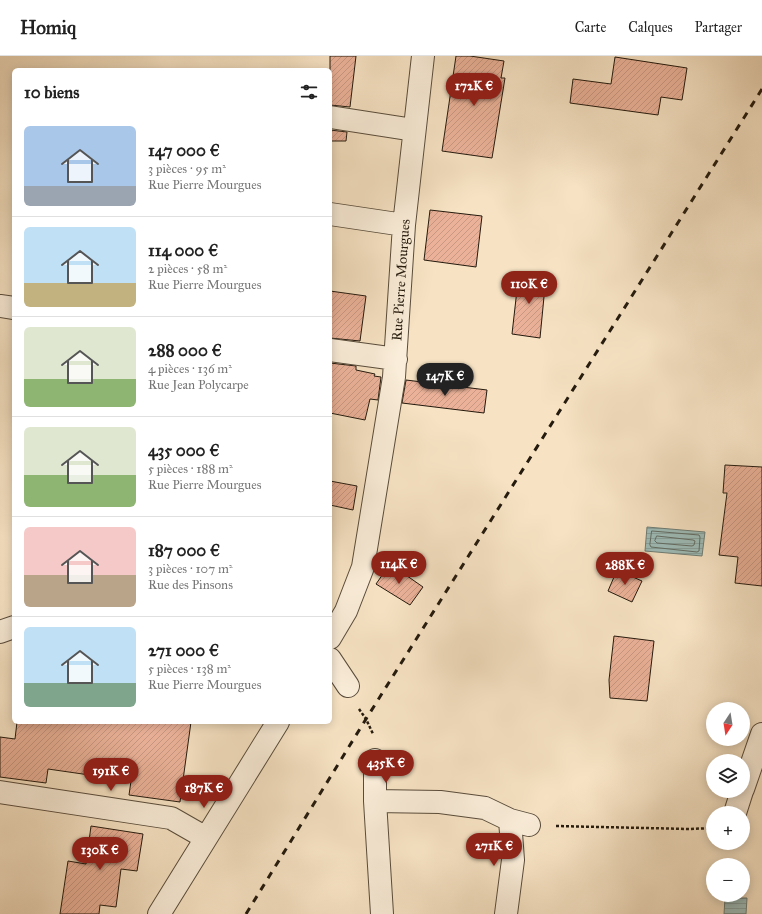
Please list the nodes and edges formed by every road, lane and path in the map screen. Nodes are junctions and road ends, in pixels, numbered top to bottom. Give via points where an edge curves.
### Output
1 (423, 56) edge
2 (332, 117) edge
3 (414, 130) junction
4 (332, 214) edge
5 (404, 226) junction
6 (0, 306) edge
7 (12, 308) edge
8 (332, 350) edge
9 (396, 359) junction
10 (12, 628) edge
11 (0, 632) edge
12 (332, 635) edge
13 (332, 662) edge
14 (348, 686) joint
15 (277, 724) edge
16 (762, 734) edge
17 (375, 760) joint
18 (750, 769) edge
19 (0, 792) edge
20 (375, 801) junction
21 (519, 823) junction
22 (706, 828) edge
23 (206, 838) junction
24 (159, 914) edge
25 (382, 914) edge
26 (506, 914) edge

1 - 3 street, Rue Pierre Mourgues
2 - 3 street
3 - 5 street, Rue Pierre Mourgues
4 - 5 street
5 - 9 street, Rue Pierre Mourgues
6 - 7 street
8 - 9 street
9 - 12 street, Rue Pierre Mourgues via 363,567 346,611
10 - 11 street
13 - 14 street
14 - 17 path via 375,740
15 - 23 street
16 - 18 street
17 - 20 street
19 - 23 street via 170,818
20 - 21 street via 440,802 485,808
20 - 25 street
21 - 22 path
21 - 26 street
23 - 24 street

